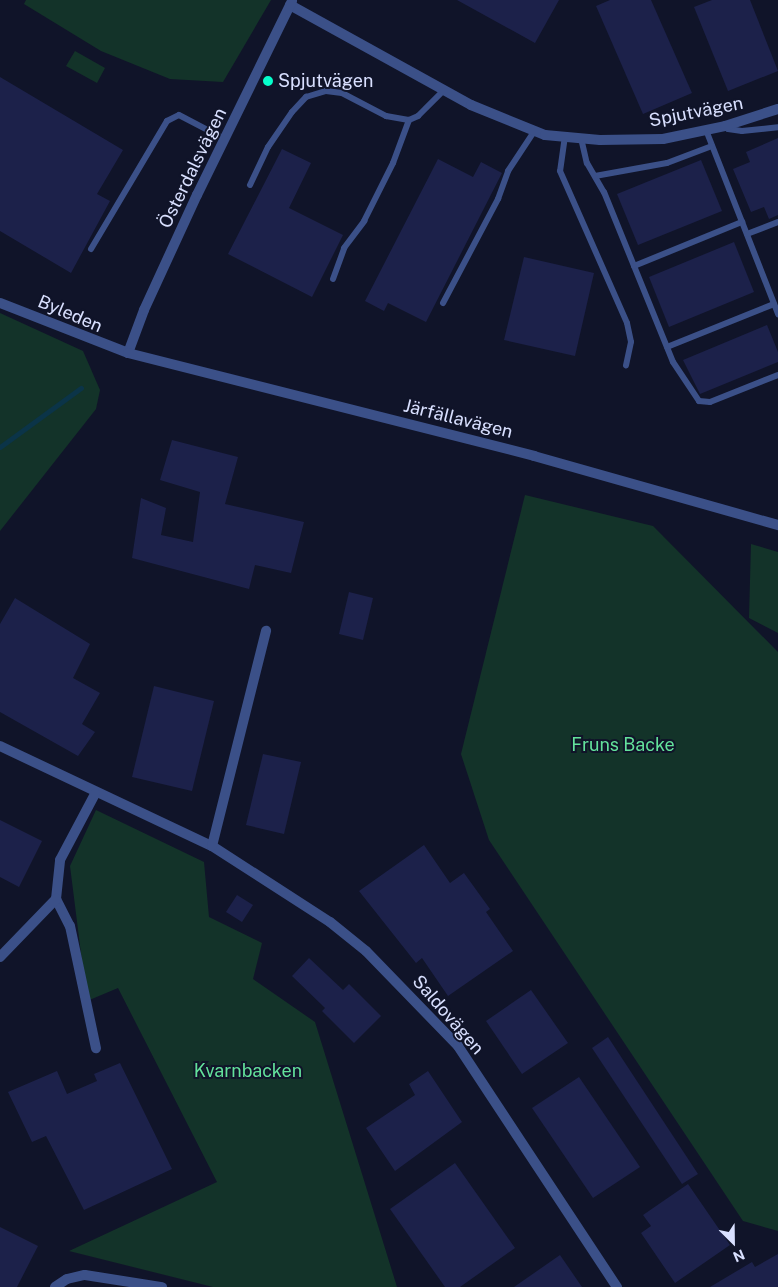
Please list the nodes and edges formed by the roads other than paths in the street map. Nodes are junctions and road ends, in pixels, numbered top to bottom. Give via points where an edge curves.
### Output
1 (291, 3) edge
2 (444, 90) junction
3 (778, 109) edge
4 (409, 120) junction
5 (725, 126) junction
6 (778, 127) edge
7 (534, 130) junction
8 (706, 130) junction
9 (565, 136) junction
10 (580, 138) junction
11 (225, 139) junction
12 (712, 146) junction
13 (595, 176) junction
14 (250, 184) dead end
15 (742, 222) junction
16 (778, 222) edge
17 (747, 234) junction
18 (91, 249) dead end
19 (634, 266) junction
20 (333, 279) dead end
21 (0, 303) edge
22 (443, 303) dead end
23 (774, 304) junction
24 (778, 314) edge
25 (666, 347) junction
26 (128, 354) junction
27 (626, 365) dead end
28 (778, 375) edge
29 (778, 525) edge
30 (266, 631) dead end
31 (0, 746) edge
32 (95, 794) junction
33 (212, 846) junction
34 (56, 899) junction
35 (0, 958) edge
36 (96, 1048) dead end
37 (55, 1287) edge
38 (162, 1287) edge
39 (617, 1287) edge

1 - 2 street, Spjutvägen
1 - 11 street, Österdalsvägen
2 - 4 lane via 418,116
2 - 7 street, Spjutvägen
3 - 5 street, Spjutvägen
4 - 14 lane via 386,116 342,93 326,91 306,97 268,147
4 - 20 lane via 393,163 364,221 344,248
5 - 6 lane via 728,130 742,131
5 - 8 street, Spjutvägen
7 - 9 street, Spjutvägen
7 - 22 lane via 508,170 485,226
8 - 10 street, Spjutvägen via 663,138
8 - 12 lane
9 - 10 street, Spjutvägen
9 - 27 lane via 560,171 627,323 631,342
10 - 13 lane
11 - 18 lane via 179,115 167,122
11 - 26 street, Österdalsvägen via 144,310
12 - 13 lane via 667,163
12 - 15 lane
13 - 19 lane
15 - 17 lane
15 - 19 lane
16 - 17 lane
17 - 23 lane
19 - 25 lane
21 - 26 street, Byleden
23 - 24 lane
23 - 25 lane
25 - 28 lane via 683,382 699,401 710,402
26 - 29 street, Järfällavägen via 534,456
30 - 33 street
31 - 32 street, Saldovägen
32 - 33 street, Saldovägen
32 - 34 street via 60,860
33 - 39 street, Saldovägen via 330,922 413,997 458,1046
34 - 35 street
34 - 36 street via 70,926
37 - 38 street via 85,1275

